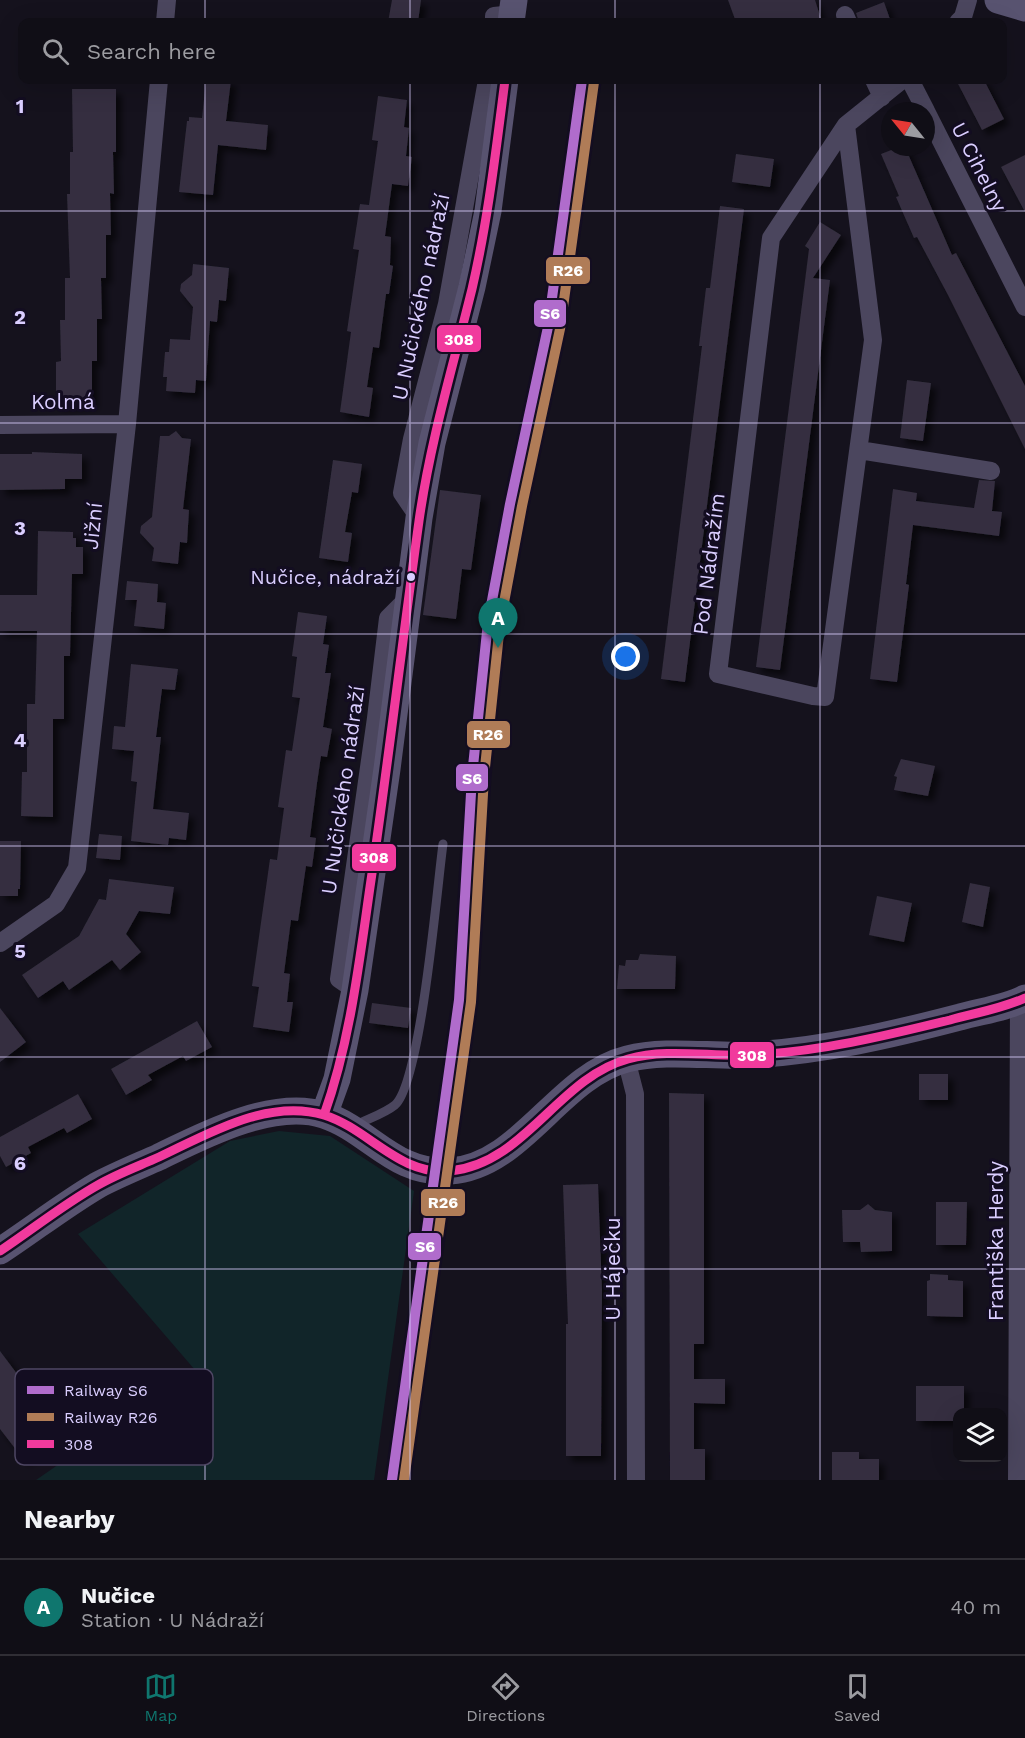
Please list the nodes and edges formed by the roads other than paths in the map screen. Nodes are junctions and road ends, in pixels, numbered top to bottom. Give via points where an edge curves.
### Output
1 (167, 0) edge
2 (968, 0) edge
3 (1000, 0) edge
4 (1025, 8) edge
5 (165, 18) edge
6 (962, 18) edge
7 (159, 84) edge
8 (486, 84) edge
9 (505, 84) edge
10 (876, 84) edge
11 (897, 84) edge
12 (912, 84) edge
13 (882, 97) junction
14 (921, 102) edge
15 (846, 124) junction
16 (935, 129) edge
17 (1025, 307) edge
18 (127, 424) junction
19 (0, 425) edge
20 (859, 450) junction
21 (991, 471) dead end
22 (419, 518) junction
23 (443, 844) dead end
24 (0, 943) edge
25 (1022, 1000) edge
26 (626, 1059) junction
27 (324, 1115) junction
28 (349, 1129) junction
29 (0, 1251) edge
30 (636, 1480) edge
31 (1017, 1480) edge

1 - 5 street
2 - 6 street
3 - 4 main road
7 - 18 street, Jižní
8 - 22 street, U Nučického nádraží via 447,304 402,493
9 - 22 main road via 488,211 436,423
10 - 13 street
11 - 13 street, Pod Nádražím
12 - 14 street, U Cihelny
13 - 15 street, Pod Nádražím
15 - 20 street, Pod Nádražím via 873,340
15 - 20 street, Pod Nádražím via 771,237 718,674 825,697
16 - 17 street, U Cihelny
18 - 19 street, Kolmá
18 - 24 street, Jižní via 77,868 56,904
20 - 21 street
22 - 27 main road via 354,990 337,1079
23 - 28 lane via 419,1036 403,1094 395,1105
25 - 26 main road via 896,1034 810,1049
25 - 31 street, Františka Herdy
26 - 28 main road via 588,1076 524,1135 494,1156 464,1169 435,1171 411,1166
26 - 30 street, U Háječku via 635,1094
27 - 28 main road
27 - 29 main road via 269,1115 213,1131 98,1186

